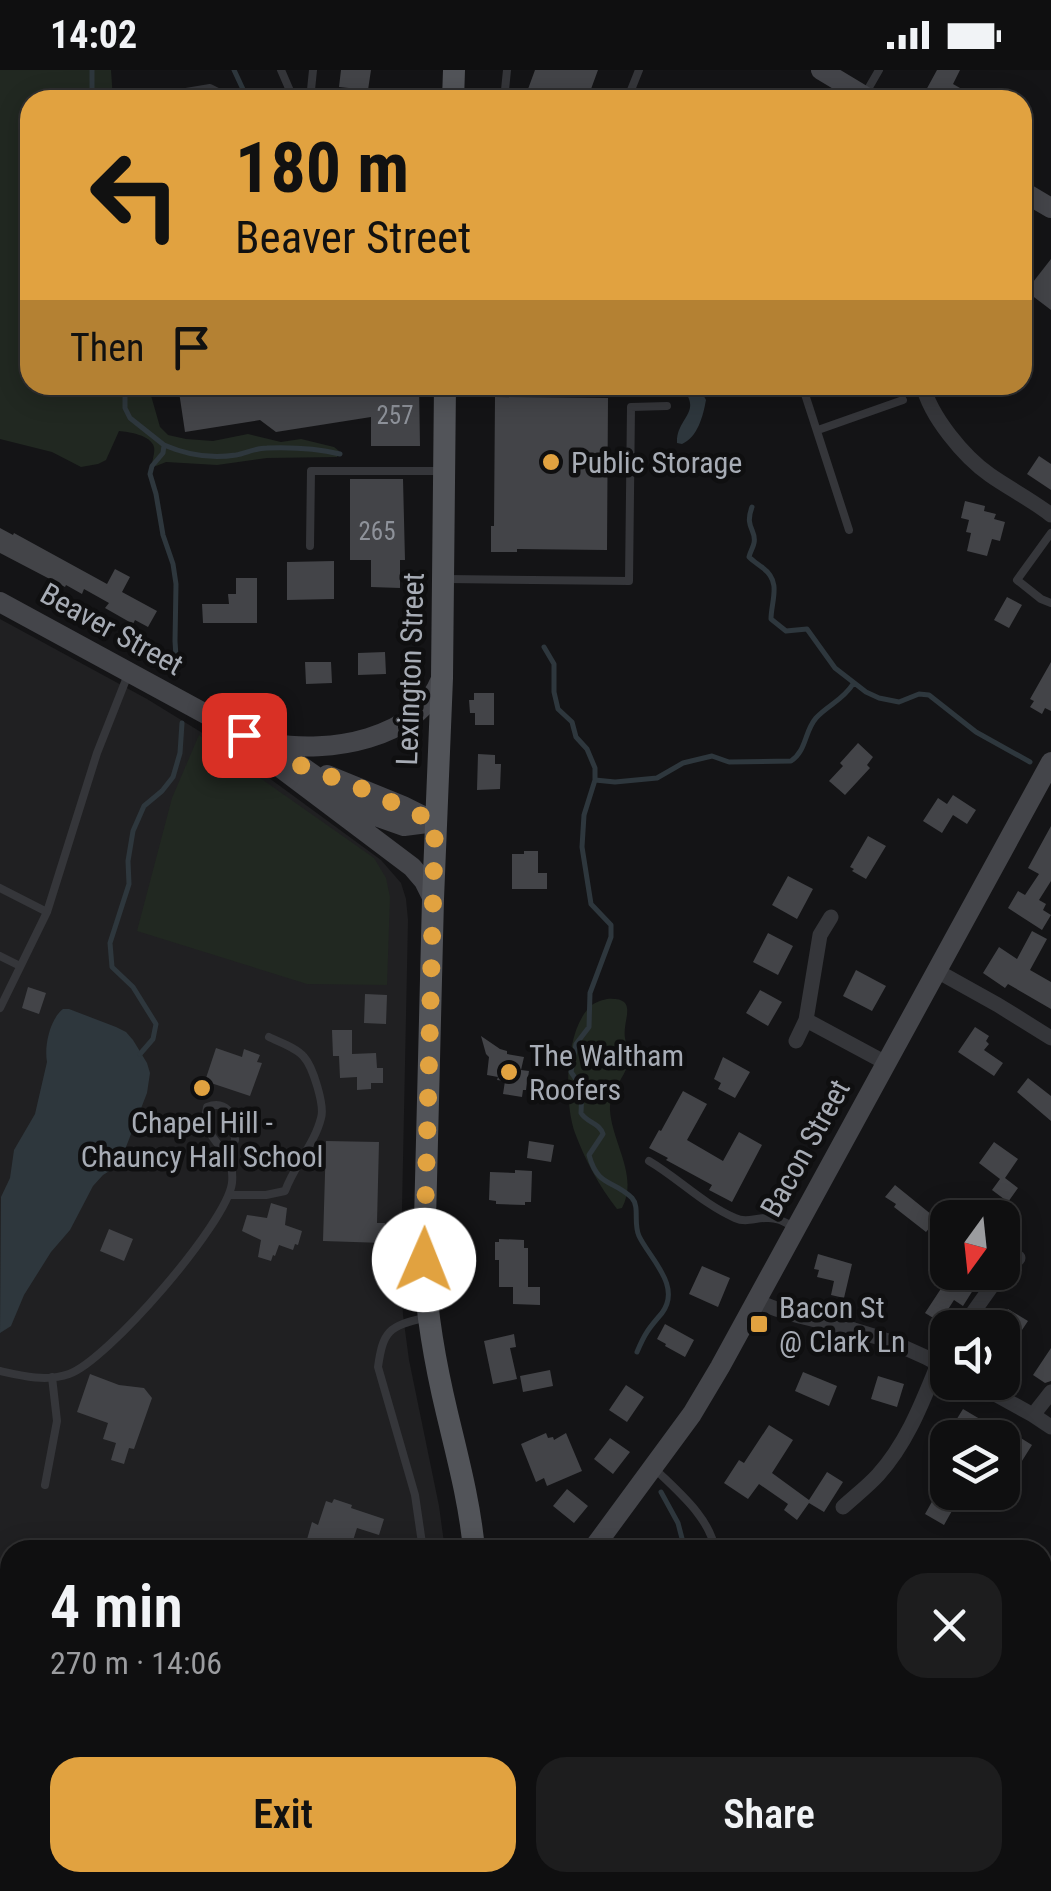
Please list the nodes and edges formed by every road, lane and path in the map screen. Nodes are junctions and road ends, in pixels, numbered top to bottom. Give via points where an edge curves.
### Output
1 (821, 70) edge
2 (854, 90) edge
3 (446, 395) edge
4 (806, 395) edge
5 (926, 395) edge
6 (902, 400) dead end
7 (668, 406) dead end
8 (818, 430) junction
9 (444, 470) junction
10 (1051, 515) edge
11 (850, 530) dead end
12 (1051, 533) edge
13 (310, 546) dead end
14 (443, 580) junction
15 (0, 602) edge
16 (1051, 604) edge
17 (129, 672) junction
18 (442, 678) junction
19 (216, 720) junction
20 (244, 735) junction
21 (1051, 762) edge
22 (435, 822) junction
23 (0, 888) edge
24 (432, 899) junction
25 (47, 912) junction
26 (831, 917) dead end
27 (0, 956) edge
28 (20, 966) junction
29 (937, 970) junction
30 (0, 1008) edge
31 (806, 1020) junction
32 (269, 1037) dead end
33 (1051, 1038) edge
34 (796, 1041) dead end
35 (886, 1063) junction
36 (228, 1156) junction
37 (649, 1161) dead end
38 (229, 1194) junction
39 (796, 1228) junction
40 (757, 1301) junction
41 (428, 1318) junction
42 (930, 1356) edge
43 (0, 1371) edge
44 (52, 1377) junction
45 (930, 1387) edge
46 (1051, 1392) edge
47 (1006, 1400) edge
48 (1033, 1415) junction
49 (1051, 1428) edge
50 (654, 1468) junction
51 (46, 1485) dead end
52 (843, 1507) dead end
53 (421, 1540) edge
54 (473, 1540) edge
55 (600, 1540) edge
56 (714, 1540) edge

1 - 2 main road
3 - 9 main road, Lexington Street
4 - 8 lane
5 - 10 street via 975,462
6 - 8 lane
7 - 14 lane via 630,407 629,581
8 - 11 lane
9 - 13 lane via 311,471
9 - 14 main road, Lexington Street
12 - 16 lane via 1017,580
14 - 18 main road, Lexington Street
15 - 17 main road, Beaver Street
17 - 19 main road, Beaver Street
17 - 25 lane via 96,753
18 - 20 main road via 412,718 355,741 307,748
18 - 22 main road, Lexington Street
19 - 20 main road, Beaver Street
19 - 24 main road via 412,867
20 - 22 main road, Beaver Street via 382,820 404,826
21 - 29 main road, Bacon Street
22 - 24 main road, Lexington Street
23 - 25 lane
24 - 41 main road, Lexington Street
25 - 28 lane
26 - 31 street via 820,934
27 - 28 lane
28 - 30 lane
29 - 33 street
29 - 35 main road, Bacon Street
31 - 34 street
31 - 35 street
32 - 38 lane via 304,1056 323,1114 285,1191
35 - 39 main road, Bacon Street
36 - 36 lane via 234,1118 214,1104 207,1107 207,1129
36 - 38 lane
37 - 39 lane via 734,1218 773,1218
38 - 44 lane via 170,1281 130,1324 82,1367
39 - 40 main road, Bacon Street
40 - 42 street
40 - 50 main road, Bacon Street
41 - 53 lane via 400,1323 388,1333 378,1366 415,1495
41 - 54 main road, Lexington Street
43 - 44 lane
44 - 51 lane via 57,1421
45 - 52 street via 892,1459
46 - 48 street
47 - 48 street
48 - 49 street
50 - 55 main road, Bacon Street
50 - 56 lane

